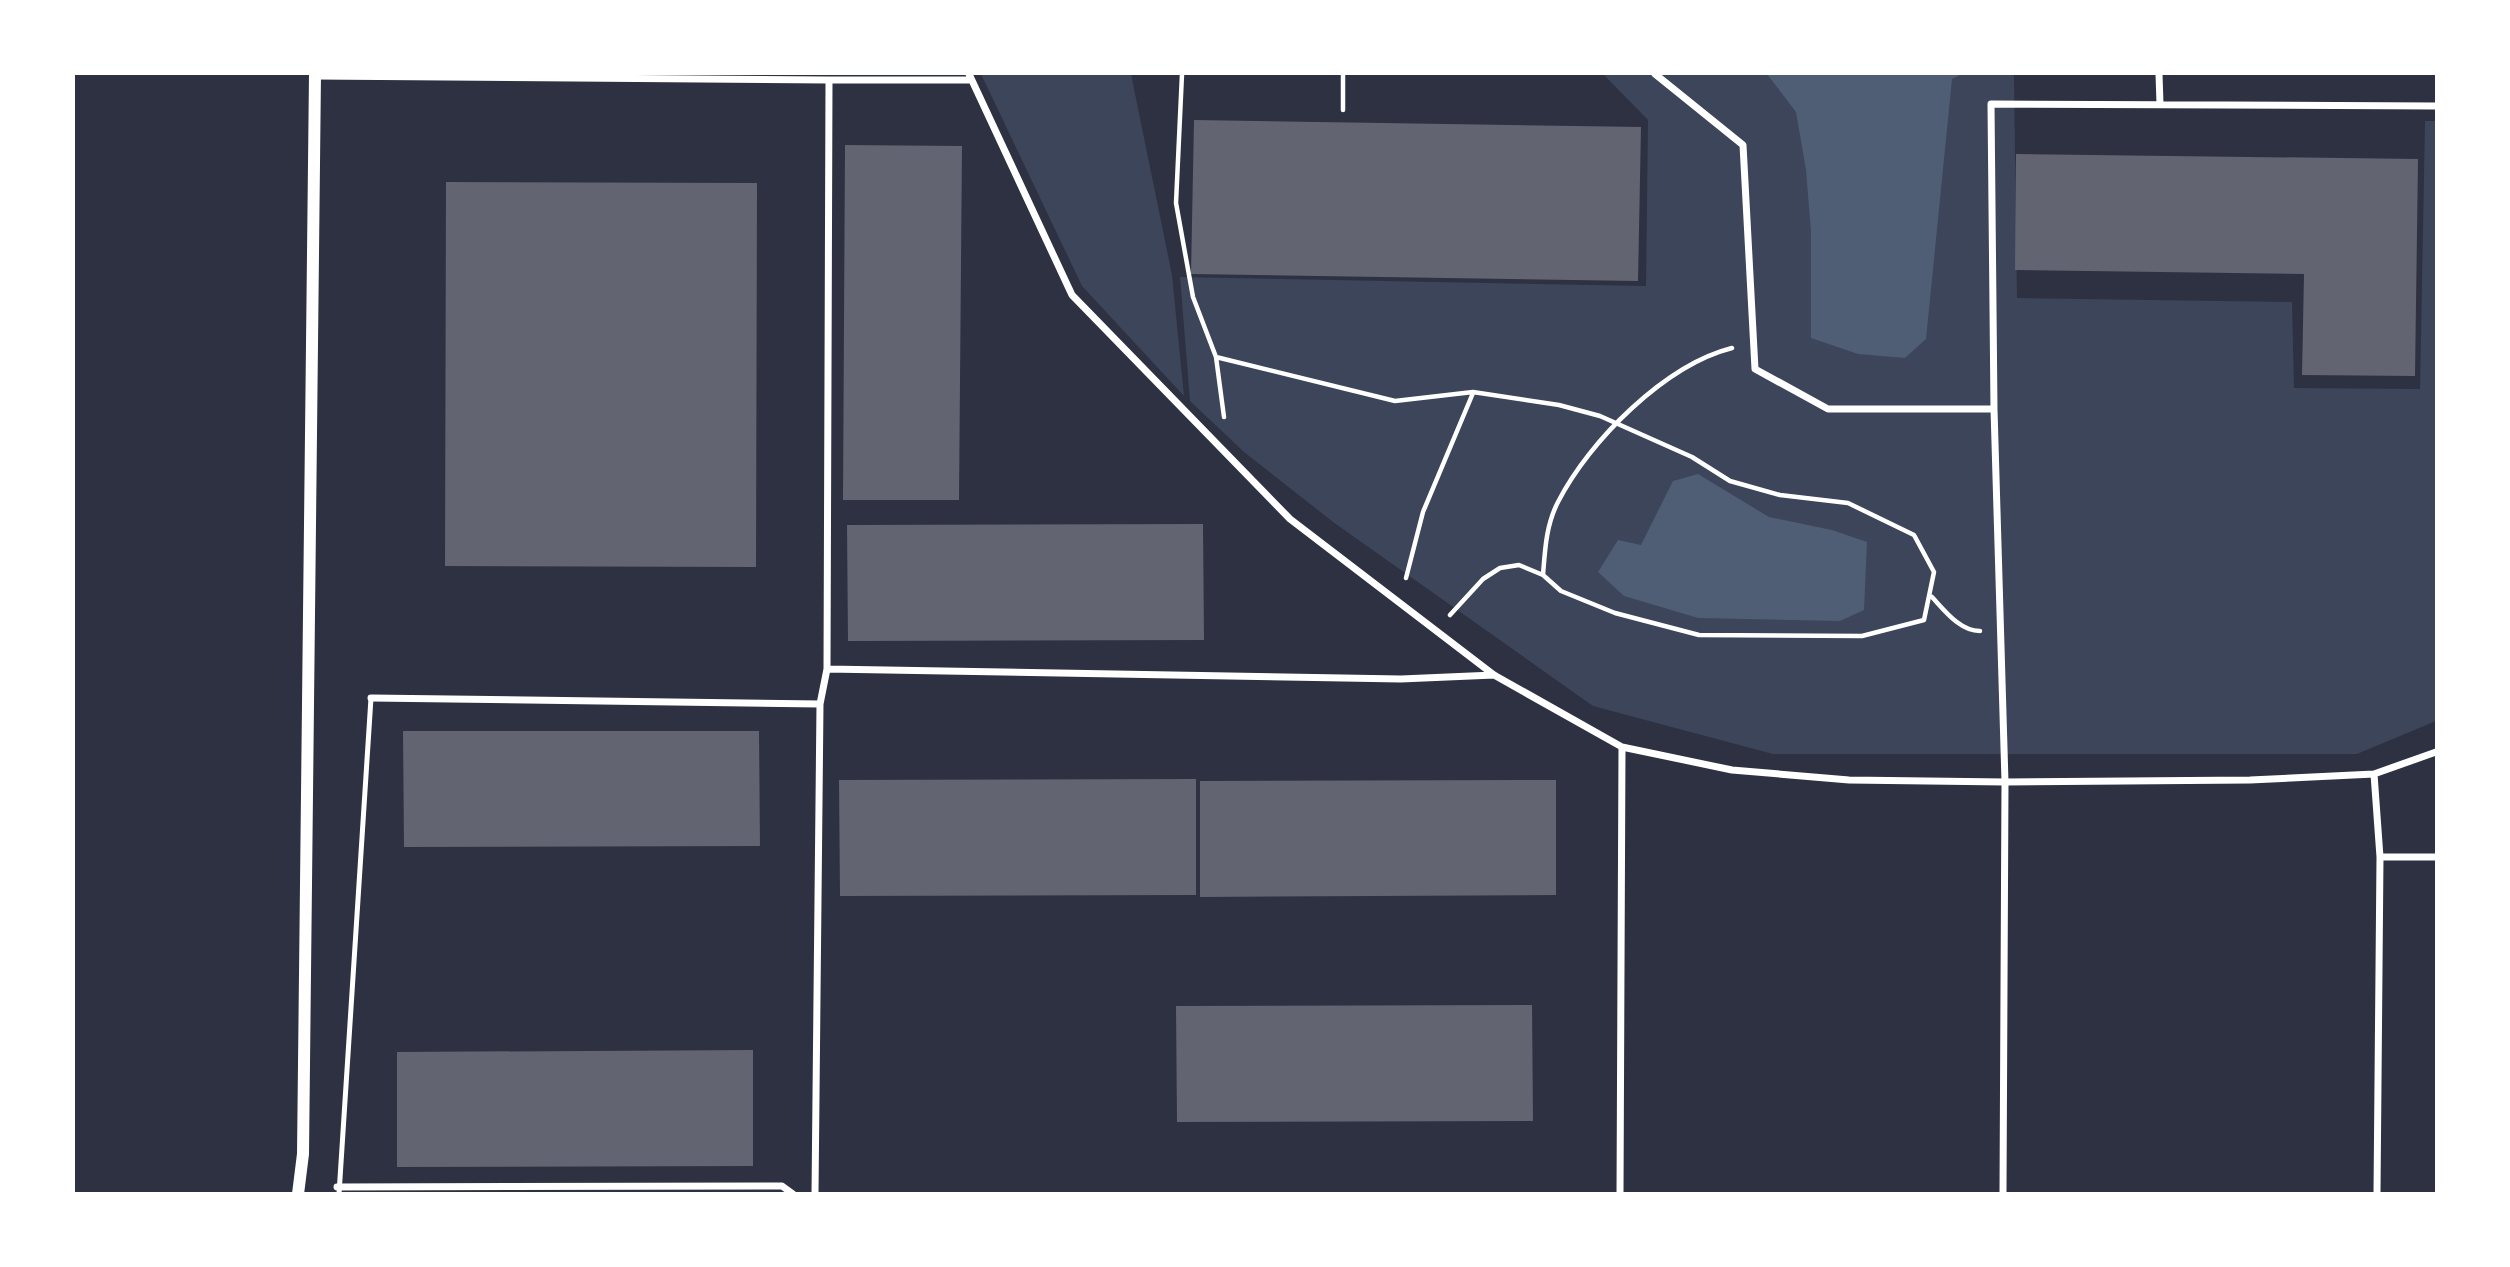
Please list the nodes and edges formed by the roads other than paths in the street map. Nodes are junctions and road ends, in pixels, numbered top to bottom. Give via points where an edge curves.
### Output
1 (1655, 74) edge
2 (2159, 74) edge
3 (315, 75) edge
4 (970, 77) edge
5 (830, 80) junction
6 (2160, 104) junction
7 (2437, 106) edge
8 (1994, 409) junction
9 (827, 669) junction
10 (1494, 675) junction
11 (371, 698) joint
12 (820, 704) junction
13 (1622, 747) junction
14 (2437, 752) edge
15 (2374, 774) junction
16 (2005, 782) junction
17 (2380, 857) junction
18 (2437, 858) edge
19 (338, 1190) edge
20 (298, 1194) edge
21 (793, 1194) edge
22 (815, 1194) edge
23 (1620, 1194) edge
24 (2003, 1194) edge
25 (2377, 1194) edge

1 - 8 street via 1743,145 1755,369 1828,409
2 - 6 street
3 - 5 street
3 - 20 street via 303,1154
4 - 5 street
4 - 10 street via 1072,295 1290,519
5 - 9 street
6 - 7 street
6 - 8 street via 1990,104
8 - 16 street
9 - 10 street via 1401,679
9 - 12 street
10 - 13 street
11 - 12 street
11 - 19 lane
12 - 22 street
13 - 16 street via 1732,770 1849,780
13 - 23 street
14 - 15 street
15 - 16 street
15 - 17 street
16 - 24 street
17 - 18 street
17 - 25 street
19 - 21 street via 782,1186

